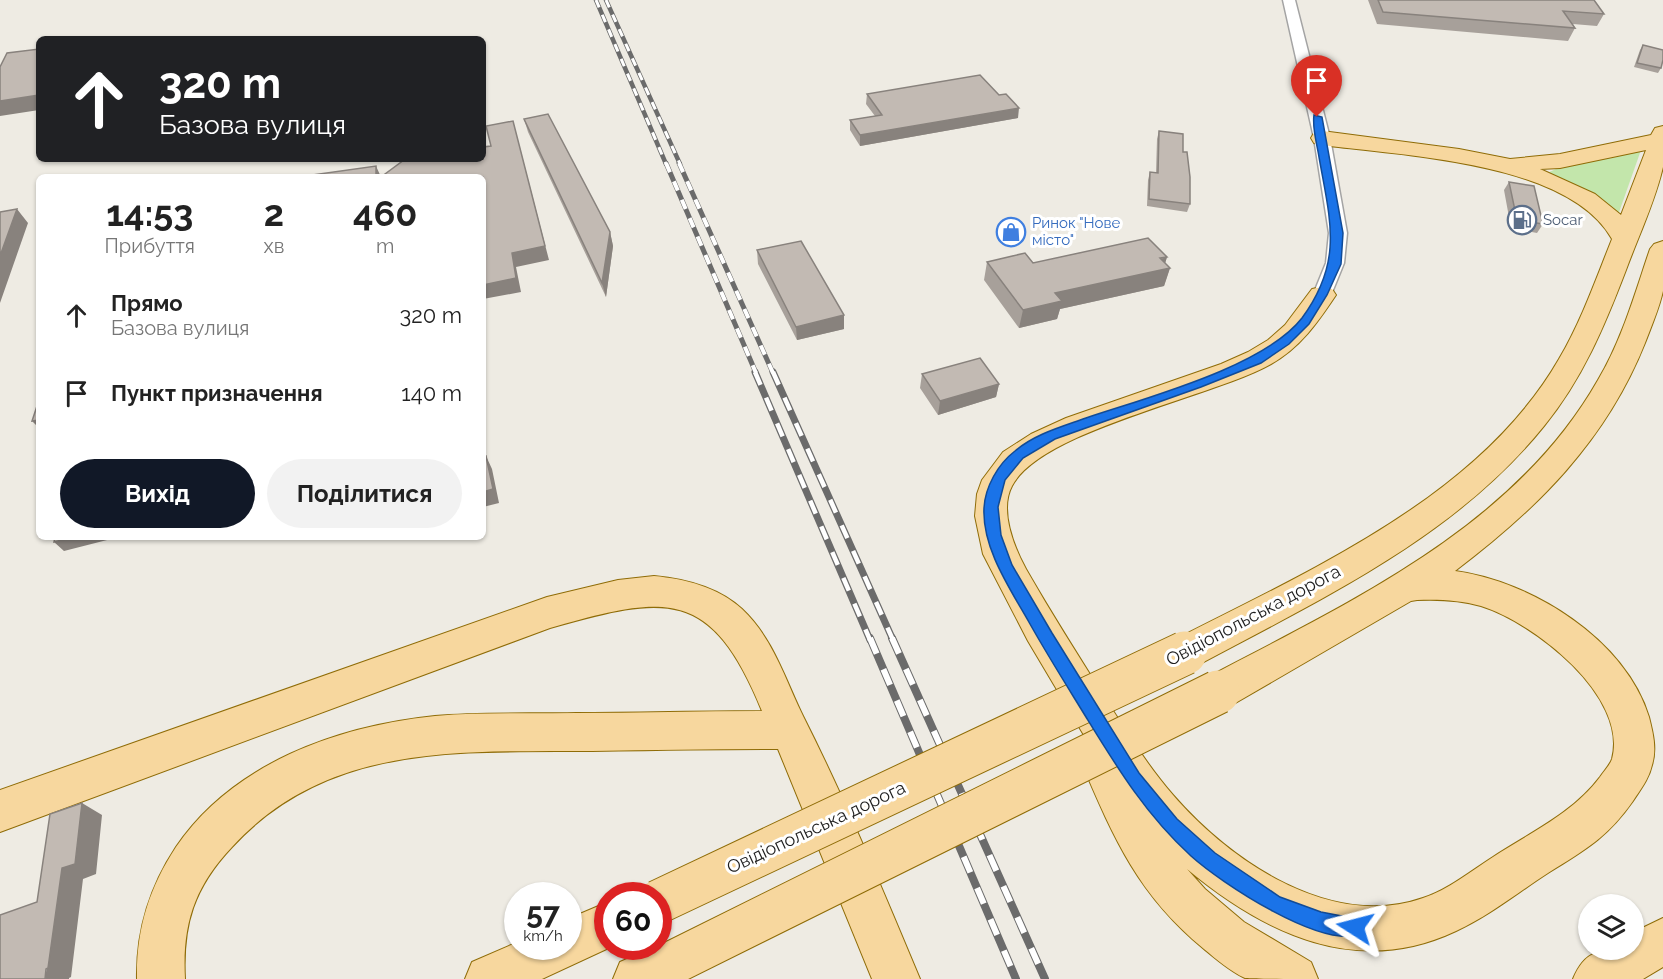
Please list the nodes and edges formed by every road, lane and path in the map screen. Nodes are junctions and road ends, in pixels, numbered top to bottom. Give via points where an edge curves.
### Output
1 (1289, 0) edge
2 (1662, 136) edge
3 (1322, 138) junction
4 (1506, 165) junction
5 (1625, 240) junction
6 (1663, 249) edge
7 (1322, 295) joint
8 (1406, 586) junction
9 (1046, 638) junction
10 (790, 730) junction
11 (0, 811) edge
12 (672, 895) edge
13 (1663, 941) edge
14 (879, 958) edge
15 (530, 960) edge
16 (652, 972) edge
17 (161, 979) edge
18 (489, 979) edge
19 (896, 979) edge
20 (1294, 979) edge
21 (1598, 979) edge

1 - 3 street
2 - 4 main road via 1560,161
2 - 5 main road, Овідіопольська дорога
3 - 4 main road
3 - 7 street via 1338,233 1335,264
4 - 5 main road via 1589,200 1619,226
5 - 12 main road, Овідіопольська дорога, bridge via 1582,345 1534,417 1454,495 1387,543 1185,652
6 - 8 main road via 1623,360 1575,438 1526,494 1495,522
7 - 9 main road via 1305,321 1285,341 1257,360 1050,435 1018,455 999,478 991,507 994,535 1006,566
8 - 9 main road via 1460,586 1491,594 1541,619 1570,640 1617,690 1629,714 1635,745 1631,769 1588,822 1444,914 1408,926 1372,930 1321,922 1274,904 1209,860 1170,825 1133,779
8 - 16 main road, bridge via 1218,692
9 - 20 main road via 1141,843 1169,883 1209,925
10 - 11 main road via 756,656 738,629 716,609 690,597 650,590 622,593 538,616
10 - 14 main road via 816,786
10 - 17 main road via 472,733 412,738 347,752 298,770 250,800 201,847 178,884 165,918
13 - 21 main road
14 - 19 main road
15 - 18 main road

